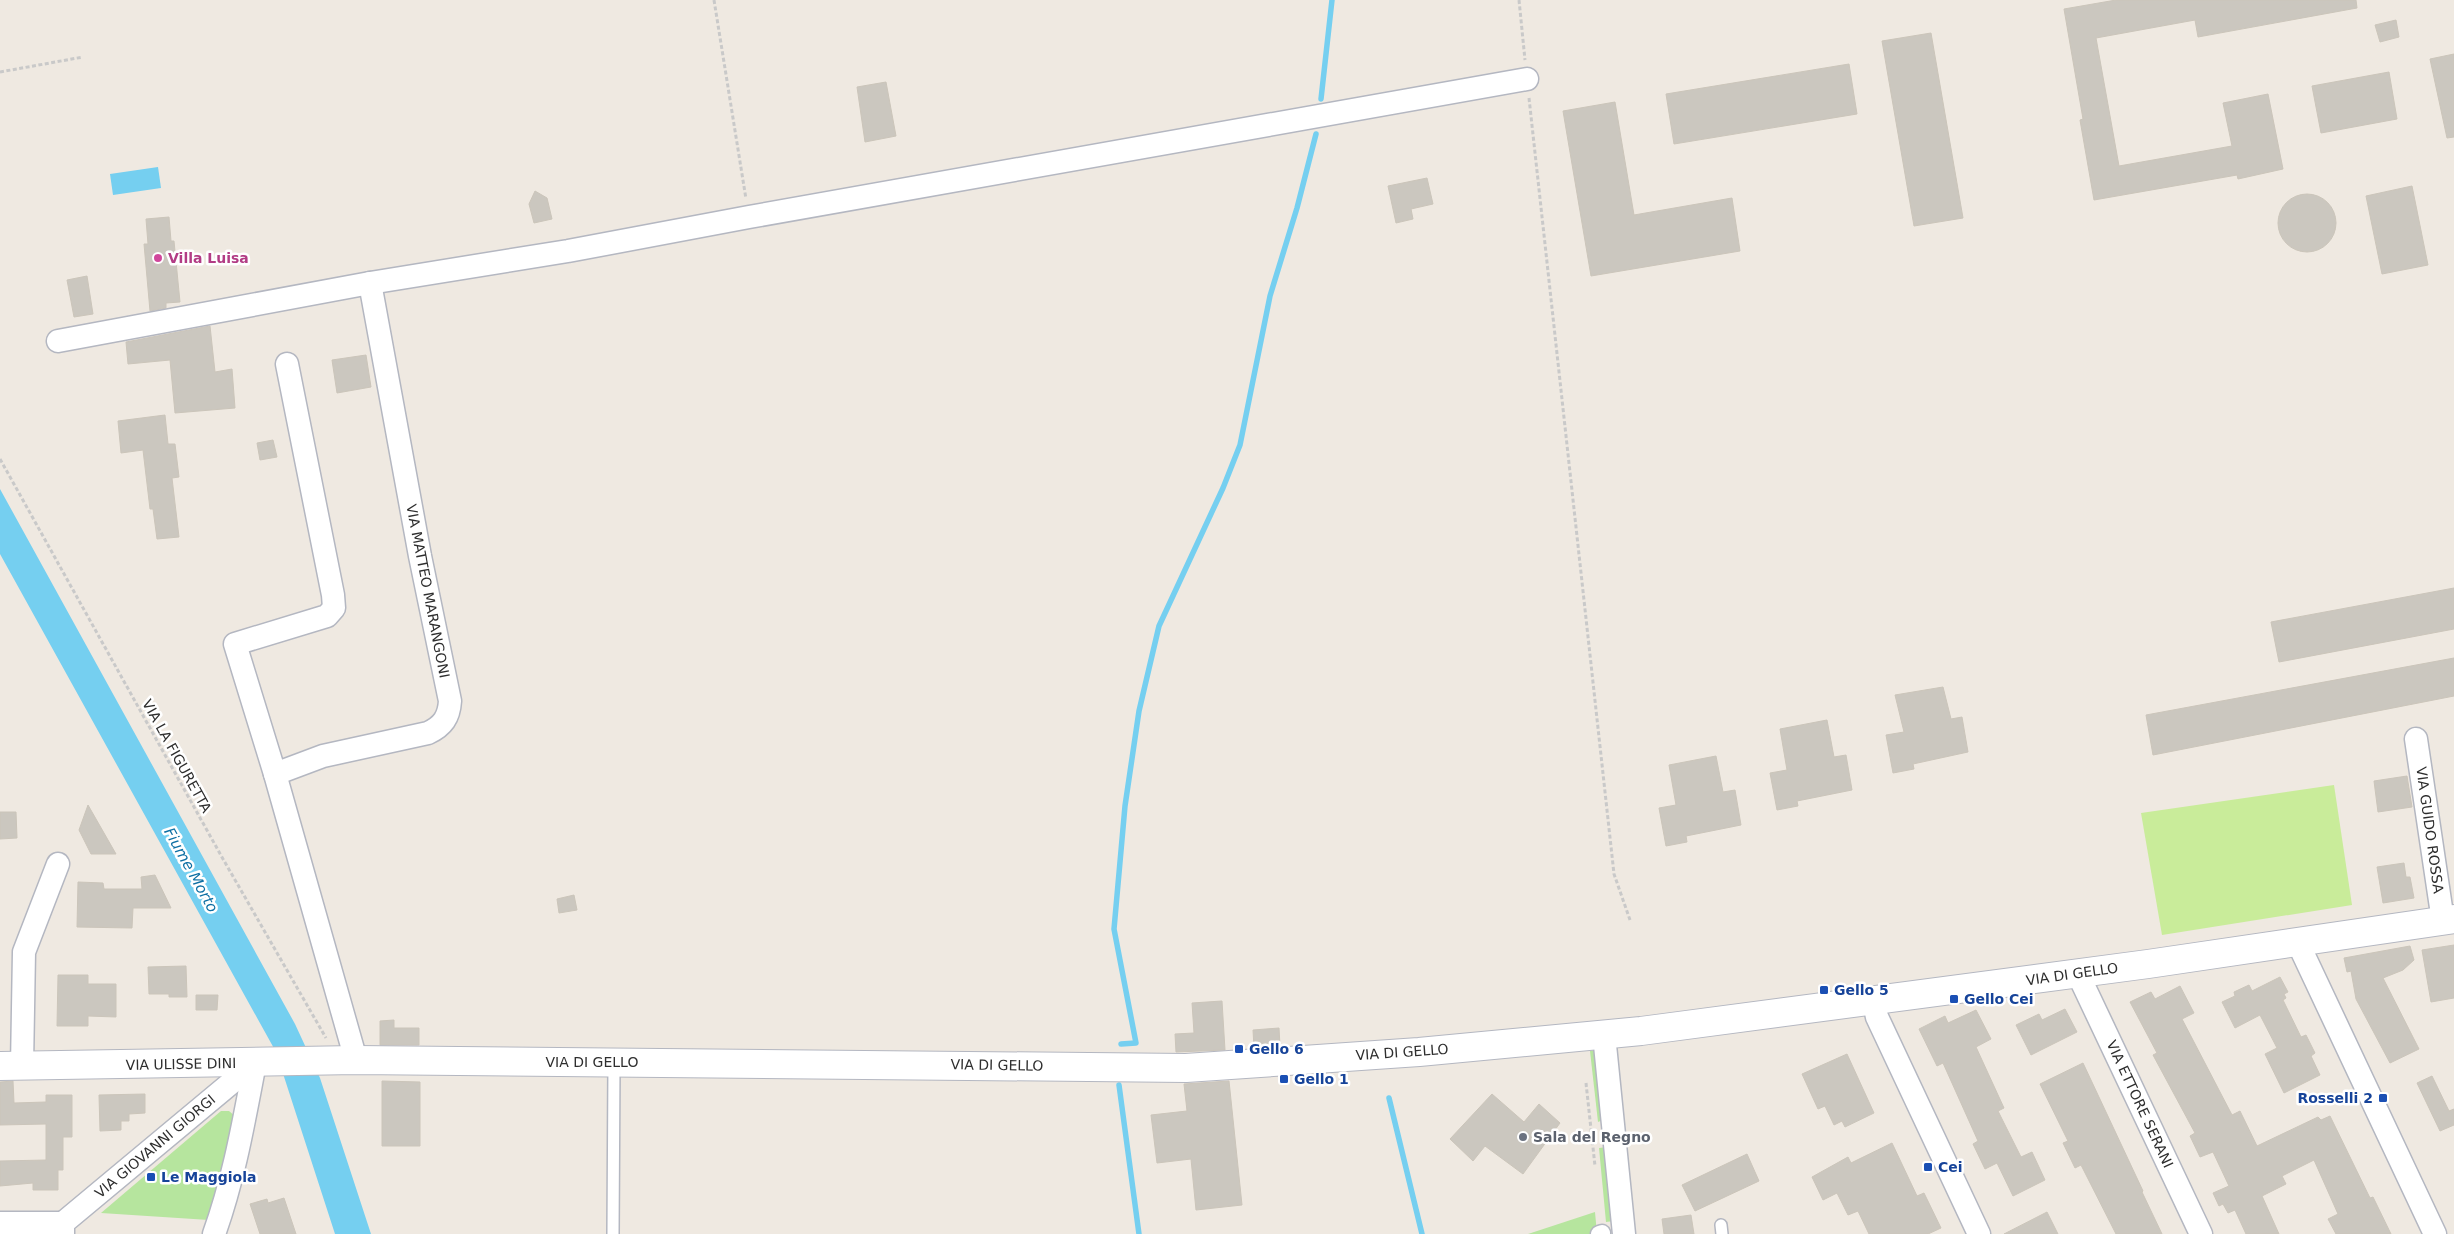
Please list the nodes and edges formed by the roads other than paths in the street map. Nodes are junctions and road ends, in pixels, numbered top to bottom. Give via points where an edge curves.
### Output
1 (1526, 79) road end
2 (370, 283) junction
3 (58, 341) dead end
4 (287, 364) dead end
5 (2416, 740) dead end
6 (275, 774) junction
7 (58, 864) dead end
8 (2449, 920) edge
9 (2298, 943) junction
10 (2078, 974) junction
11 (1872, 999) junction
12 (1604, 1035) junction
13 (341, 1061) junction
14 (259, 1062) junction
15 (614, 1063) junction
16 (11, 1066) edge
17 (222, 1212) junction
18 (0, 1223) edge
19 (63, 1229) edge
20 (214, 1234) edge
21 (229, 1234) edge
22 (613, 1234) edge
23 (1608, 1234) edge
24 (1978, 1234) edge
25 (2201, 1234) edge
26 (2435, 1234) edge

1 - 2 street via 568,251
2 - 3 street
2 - 6 street, VIA MATTEO MARANGONI via 450,702 449,711 438,728 428,733 323,756
4 - 6 street via 334,608 327,616 235,644
5 - 8 street, VIA GUIDO ROSSA
6 - 13 street
7 - 16 street, VIA ULISSE DINI via 24,952
8 - 9 street, VIA DI GELLO
9 - 10 street, VIA DI GELLO
9 - 26 street
10 - 11 street, VIA DI GELLO
10 - 25 street, VIA ETTORE SERANI
11 - 12 street, VIA DI GELLO
11 - 24 street via 1876,1017
12 - 15 street, VIA DI GELLO via 1186,1068
12 - 23 street
13 - 14 street, VIA ULISSE DINI
13 - 15 street, VIA DI GELLO
14 - 16 street, VIA ULISSE DINI
14 - 17 street
14 - 19 street, VIA GIOVANNI GIORGI
15 - 22 lane
17 - 20 street
17 - 21 street
18 - 19 street

